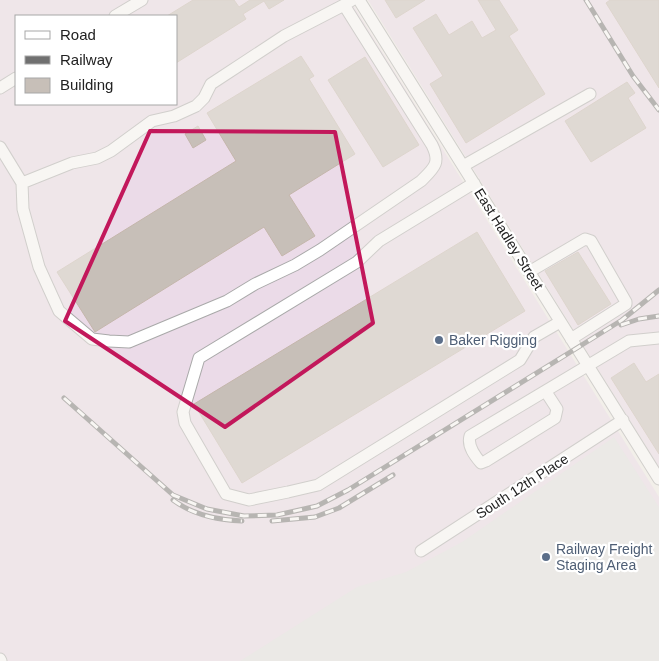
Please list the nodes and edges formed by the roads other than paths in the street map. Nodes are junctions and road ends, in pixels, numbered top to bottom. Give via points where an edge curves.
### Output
1 (142, 0) edge
2 (359, 0) edge
3 (348, 3) edge
4 (118, 15) edge
5 (15, 79) edge
6 (0, 88) edge
7 (590, 94) dead end
8 (0, 147) edge
9 (463, 166) junction
10 (22, 183) junction
11 (474, 183) junction
12 (529, 272) junction
13 (560, 322) junction
14 (571, 338) junction
15 (659, 338) edge
16 (588, 366) junction
17 (546, 392) junction
18 (623, 420) junction
19 (659, 479) edge
20 (421, 551) dead end

1 - 4 street
2 - 9 street, East Hadley Street
3 - 10 street via 284,36 211,84 196,106 152,121 97,158 72,163
3 - 10 street via 432,145 437,161 421,181 294,265 227,301 129,342 92,339 59,311 39,267 23,209
5 - 6 street
7 - 9 street
8 - 10 street
9 - 11 street, East Hadley Street
11 - 12 street, East Hadley Street
11 - 13 street via 379,241 357,262 199,358 183,412 185,423 226,494 249,500 318,484 520,360 534,337
12 - 13 street, East Hadley Street
12 - 14 street via 585,239 591,241 626,304
13 - 14 street, East Hadley Street
14 - 16 street, East Hadley Street
15 - 16 street via 630,341
16 - 17 street
16 - 18 street, East Hadley Street
17 - 17 street via 470,436 468,441 473,454 481,463 556,418 557,409
18 - 19 street, East Hadley Street
18 - 20 street, South 12th Place

